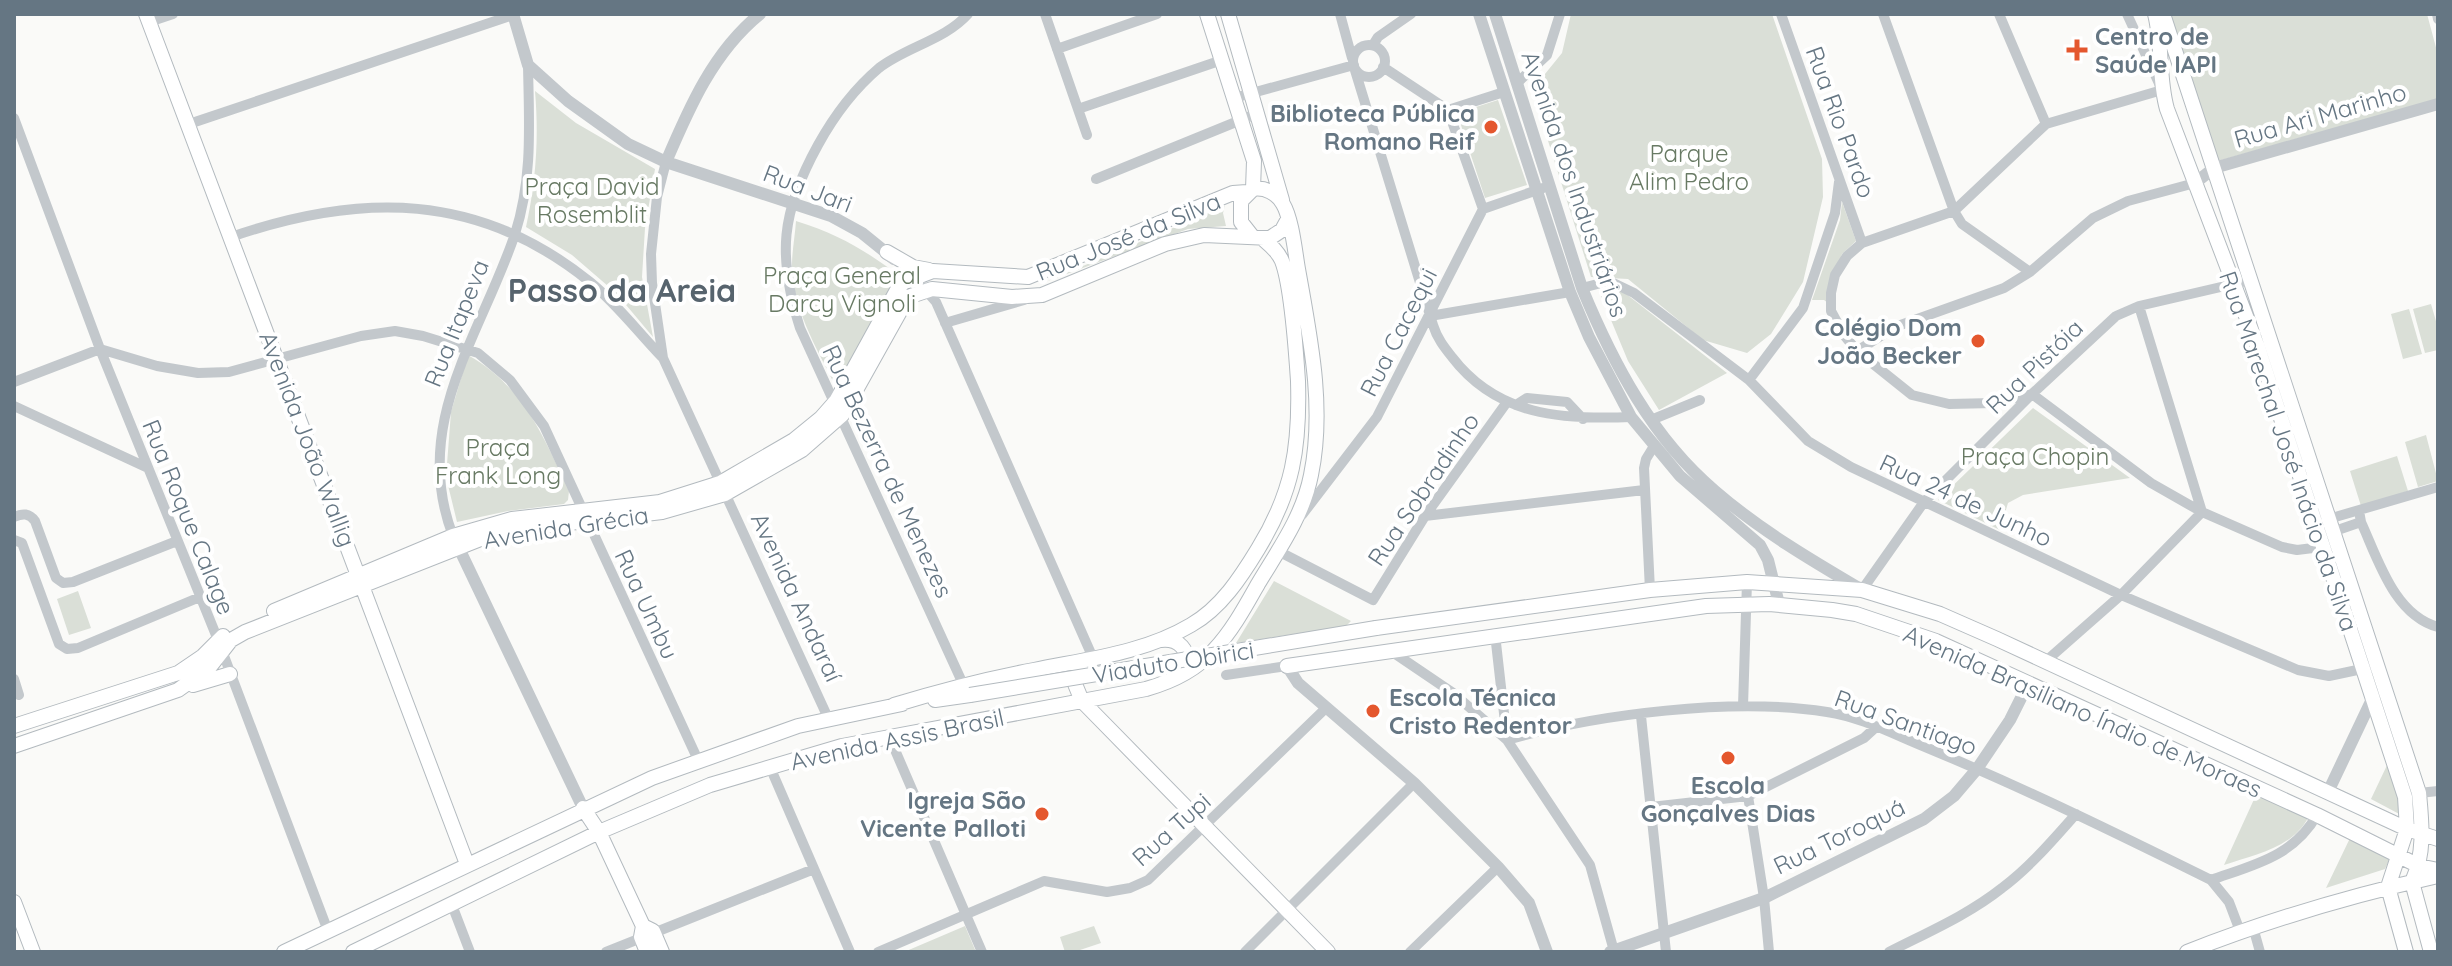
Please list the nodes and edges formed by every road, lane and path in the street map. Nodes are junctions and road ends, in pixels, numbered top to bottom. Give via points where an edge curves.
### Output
1 (173, 14) edge
2 (760, 14) edge
3 (968, 14) edge
4 (1045, 14) edge
5 (1157, 14) edge
6 (1207, 14) edge
7 (1228, 14) edge
8 (1340, 14) edge
9 (1411, 14) edge
10 (1560, 14) edge
11 (1781, 14) edge
12 (1883, 14) edge
13 (1999, 14) edge
14 (2127, 14) edge
15 (2155, 14) edge
16 (513, 15) edge
17 (1496, 17) edge
18 (148, 18) edge
19 (1481, 19) edge
20 (2165, 21) edge
21 (1373, 45) junction
22 (1057, 49) junction
23 (1216, 62) junction
24 (1354, 64) junction
25 (528, 65) junction
26 (1383, 67) junction
27 (1517, 83) junction
28 (2162, 90) junction
29 (1504, 92) junction
30 (1252, 93) junction
31 (1234, 98) junction
32 (2438, 104) edge
33 (1078, 109) junction
34 (1448, 110) junction
35 (1258, 113) junction
36 (14, 118) edge
37 (1241, 121) junction
38 (189, 124) junction
39 (2046, 124) junction
40 (1087, 135) dead end
41 (666, 162) junction
42 (2214, 168) junction
43 (1839, 177) junction
44 (1096, 179) dead end
45 (2195, 183) junction
46 (1550, 186) junction
47 (1250, 190) junction
48 (1537, 191) junction
49 (792, 202) junction
50 (1283, 204) junction
51 (1483, 209) junction
52 (1954, 211) junction
53 (1288, 219) junction
54 (515, 233) junction
55 (231, 237) junction
56 (1257, 237) junction
57 (1862, 243) junction
58 (887, 252) junction
59 (933, 271) junction
60 (2030, 272) junction
61 (914, 277) junction
62 (2251, 280) junction
63 (2233, 285) junction
64 (925, 290) junction
65 (1576, 290) junction
66 (1042, 295) junction
67 (2139, 306) junction
68 (1586, 313) junction
69 (1430, 316) junction
70 (945, 323) junction
71 (467, 348) junction
72 (100, 349) junction
73 (1857, 351) junction
74 (663, 358) junction
75 (278, 361) junction
76 (2275, 376) junction
77 (1749, 380) junction
78 (14, 382) edge
79 (2032, 394) junction
80 (1700, 400) dead end
81 (1512, 404) junction
82 (14, 406) edge
83 (839, 408) junction
84 (1631, 417) junction
85 (1651, 420) junction
86 (1666, 438) junction
87 (1654, 446) junction
88 (148, 468) junction
89 (2438, 487) edge
90 (722, 488) junction
91 (1644, 490) junction
92 (1924, 502) junction
93 (2202, 512) junction
94 (1425, 516) junction
95 (2360, 516) junction
96 (14, 517) edge
97 (585, 517) junction
98 (1296, 522) junction
99 (2326, 533) junction
100 (14, 540) edge
101 (455, 541) junction
102 (172, 543) junction
103 (1278, 551) junction
104 (362, 580) junction
105 (1747, 582) junction
106 (1774, 583) junction
107 (1650, 590) junction
108 (1862, 590) junction
109 (2121, 595) junction
110 (200, 597) junction
111 (1746, 603) junction
112 (1779, 604) junction
113 (2438, 627) edge
114 (1376, 628) joint
115 (1495, 634) junction
116 (1161, 640) junction
117 (219, 645) junction
118 (1389, 650) junction
119 (1093, 658) junction
120 (2046, 661) junction
121 (1287, 666) junction
122 (2370, 668) junction
123 (230, 674) junction
124 (1226, 675) dead end
125 (1179, 678) junction
126 (14, 679) edge
127 (2029, 682) junction
128 (966, 689) junction
129 (178, 690) junction
130 (19, 695) dead end
131 (2374, 695) junction
132 (1082, 701) junction
133 (1743, 706) junction
134 (1326, 708) junction
135 (1641, 716) junction
136 (829, 720) junction
137 (14, 726) edge
138 (1876, 727) junction
139 (889, 736) junction
140 (1507, 740) junction
141 (14, 746) edge
142 (698, 760) junction
143 (770, 767) junction
144 (1977, 769) junction
145 (1414, 783) junction
146 (2438, 791) edge
147 (2328, 792) junction
148 (2419, 793) junction
149 (1748, 796) junction
150 (1651, 807) junction
151 (583, 808) junction
152 (2076, 814) junction
153 (2317, 815) junction
154 (1205, 827) junction
155 (2407, 829) junction
156 (599, 832) junction
157 (2423, 835) junction
158 (2438, 839) edge
159 (2399, 856) junction
160 (467, 864) junction
161 (2419, 866) junction
162 (1498, 867) junction
163 (814, 869) junction
164 (2438, 873) edge
165 (2211, 880) junction
166 (2412, 882) junction
167 (2388, 887) junction
168 (1764, 898) junction
169 (14, 902) edge
170 (452, 905) junction
171 (1287, 910) junction
172 (966, 914) junction
173 (2246, 929) junction
174 (328, 931) junction
175 (646, 931) junction
176 (1664, 934) junction
177 (1612, 951) edge
178 (33, 952) edge
179 (284, 952) edge
180 (353, 952) edge
181 (470, 952) edge
182 (606, 952) edge
183 (647, 952) edge
184 (662, 952) edge
185 (850, 952) edge
186 (878, 952) edge
187 (982, 952) edge
188 (1245, 952) edge
189 (1328, 952) edge
190 (1410, 952) edge
191 (1547, 952) edge
192 (1666, 952) edge
193 (1769, 952) edge
194 (1889, 952) edge
195 (2187, 952) edge
196 (2260, 952) edge
197 (2406, 952) edge
198 (2431, 952) edge

1 - 18 street
2 - 41 street, Avenida Andaraí via 723,53 692,99
3 - 49 street, Rua Bezerra de Menezes via 958,26 880,67 844,103
4 - 22 street
5 - 22 street
6 - 23 main road
7 - 30 main road
8 - 24 street
9 - 21 street
10 - 27 street via 1547,55
11 - 43 street, Rua Rio Pardo
12 - 52 street
13 - 39 street
14 - 28 street
15 - 28 main road, Rua Marechal José Inácio da Silva
16 - 25 street
16 - 38 street
17 - 19 street
17 - 27 street, Avenida dos Industriários
18 - 38 main road, Avenida João Wallig
19 - 29 street, Avenida dos Industriários
20 - 28 main road via 2169,81
20 - 42 main road, Rua Marechal José Inácio da Silva
21 - 24 street via 1362,46 1354,54
21 - 26 street via 1383,54
22 - 33 street
23 - 31 main road
23 - 33 street
24 - 26 street via 1368,76
24 - 30 street
24 - 69 street
25 - 41 street, Rua Jari via 594,122
25 - 54 street, Rua Itapeva via 527,181
26 - 34 street
27 - 46 street, Avenida dos Industriários
28 - 39 street
28 - 45 main road, Rua Marechal José Inácio da Silva
29 - 34 street
29 - 48 street, Avenida dos Industriários
30 - 31 street
30 - 35 main road
31 - 37 main road
32 - 42 street, Rua Ari Marinho
33 - 40 street
34 - 51 street
35 - 37 street
35 - 50 main road
36 - 72 street, Rua Roque Calage
37 - 44 street
37 - 47 main road via 1254,161
38 - 55 main road, Avenida João Wallig
39 - 52 street
41 - 49 street, Rua Jari
41 - 74 street, Avenida Andaraí via 651,254
42 - 45 street
42 - 62 main road, Rua Marechal José Inácio da Silva
43 - 57 street, Rua Rio Pardo
43 - 77 street via 1835,213 1803,308
45 - 60 street via 2128,201 2093,218
45 - 63 main road, Rua Marechal José Inácio da Silva
46 - 48 street
46 - 65 street, Avenida dos Industriários
47 - 50 main road via 1268,190
47 - 56 main road via 1241,201 1240,215
47 - 59 main road, Rua José da Silva via 1028,277
48 - 51 street
48 - 65 street, Avenida dos Industriários
49 - 58 street, Rua Jari via 831,216
49 - 83 street, Rua Bezerra de Menezes via 785,259 789,294
50 - 53 main road
51 - 69 street, Rua Cacequi
52 - 57 street
52 - 60 street via 1962,224
53 - 56 main road via 1282,230
53 - 98 main road, Avenida Assis Brasil via 1313,359 1318,431 1311,477
54 - 55 street via 442,212 364,206
54 - 71 street, Rua Itapeva
54 - 74 street via 591,283
55 - 75 main road, Avenida João Wallig
56 - 66 main road, Rua José da Silva via 1186,238
56 - 116 main road, Avenida Assis Brasil via 1282,261 1293,328 1299,428 1292,475 1276,520 1234,587 1194,624
57 - 73 street via 1835,275 1831,293 1831,311
58 - 59 main road
58 - 61 street, Rua Jari
59 - 61 main road, Rua José da Silva
60 - 73 street via 2004,288 1895,327
61 - 64 street, Rua Jari
61 - 83 main road, Avenida Grécia via 897,290
62 - 63 street, Rua Pistóia
62 - 76 main road, Rua Marechal José Inácio da Silva
63 - 67 street, Rua Pistóia
63 - 76 main road, Rua Marechal José Inácio da Silva
64 - 66 main road, Rua José da Silva
64 - 70 street, Rua Jari
64 - 83 main road, Avenida Grécia via 908,297
65 - 68 street, Avenida dos Industriários
65 - 69 street, Rua 24 de Junho
65 - 77 street, Rua 24 de Junho via 1609,281 1634,293
66 - 70 street, Rua José da Silva
67 - 79 street, Rua Pistóia via 2116,316
67 - 93 street
68 - 84 street, Avenida dos Industriários
68 - 85 street, Avenida dos Industriários
69 - 81 street via 1440,340 1469,379
69 - 98 street, Rua Cacequi via 1377,417
70 - 119 street, Rua Jari
71 - 75 street, Rua Umbu via 382,332
71 - 97 street, Rua Umbu via 492,363 530,404
71 - 101 street, Rua Itapeva via 444,415 439,461 443,503
72 - 75 street, Rua Umbu via 198,373 242,371
72 - 78 street
72 - 88 street, Rua Roque Calage
73 - 79 street via 1912,395 1949,404 1994,403
74 - 90 street, Avenida Andaraí
75 - 104 main road, Avenida João Wallig
76 - 99 main road, Rua Marechal José Inácio da Silva
77 - 92 street, Rua 24 de Junho via 1808,441
79 - 92 street, Rua Pistóia
79 - 93 street via 2151,483
80 - 85 street
81 - 84 street via 1583,419
81 - 94 street, Rua Sobradinho
82 - 88 street
83 - 90 main road, Avenida Grécia
83 - 128 street, Rua Bezerra de Menezes
84 - 87 street, Avenida dos Industriários
85 - 86 street, Avenida dos Industriários
86 - 87 street
86 - 108 street, Avenida dos Industriários via 1713,489 1766,531
87 - 91 street via 1646,459
87 - 106 street, Avenida dos Industriários via 1680,476 1760,545
88 - 102 street, Rua Roque Calage
89 - 95 street
90 - 97 main road, Avenida Grécia
90 - 136 street, Avenida Andaraí
91 - 94 street
91 - 107 street
92 - 108 street, Rua Pistóia
92 - 109 street, Rua 24 de Junho
93 - 99 street via 2297,550
93 - 109 street
94 - 103 street, Rua Sobradinho via 1373,600
95 - 99 street
95 - 113 street via 2404,606
96 - 102 street via 23,513 35,521 56,578 63,583
97 - 101 main road, Avenida Grécia
97 - 142 street, Rua Umbu
98 - 103 main road, Avenida Assis Brasil
99 - 122 main road, Rua Marechal José Inácio da Silva
100 - 110 street via 22,543 59,644 67,649
101 - 104 main road, Avenida Grécia
101 - 151 street, Rua Itapeva
102 - 110 street, Rua Roque Calage
103 - 125 main road, Avenida Assis Brasil via 1213,652
104 - 117 main road, Avenida Grécia
104 - 160 main road, Avenida João Wallig
105 - 106 main road, Avenida Brasiliano Índio de Moraes
105 - 107 main road, Avenida Brasiliano Índio de Moraes
105 - 111 street
106 - 108 main road, Avenida Brasiliano Índio de Moraes
106 - 112 street, Avenida dos Industriários
107 - 114 main road, Avenida Brasiliano Índio de Moraes
108 - 120 main road, Avenida Brasiliano Índio de Moraes via 1940,614
109 - 120 street
109 - 122 street, Rua 24 de Junho via 2298,670 2329,676
110 - 117 street, Rua Roque Calage
111 - 112 main road, Avenida Brasiliano Índio de Moraes
111 - 115 main road, Avenida Brasiliano Índio de Moraes
111 - 133 street
112 - 127 main road, Avenida Brasiliano Índio de Moraes via 1856,614 1936,641
114 - 128 main road, Viaduto Obirici, bridge
115 - 118 main road, Avenida Brasiliano Índio de Moraes
115 - 140 street
116 - 119 main road, Avenida Assis Brasil
116 - 125 main road via 1174,641 1187,654
117 - 123 street, Rua Roque Calage
117 - 129 main road, Avenida Grécia via 209,668
117 - 137 main road, Avenida Grécia via 178,673
118 - 121 main road, Avenida Brasiliano Índio de Moraes
118 - 140 street via 1453,693
119 - 128 main road, Avenida Assis Brasil
119 - 132 main road via 1077,676
120 - 147 main road, Avenida Brasiliano Índio de Moraes
121 - 124 street
121 - 134 street
122 - 131 main road, Rua Marechal José Inácio da Silva
122 - 148 main road, Rua Marechal José Inácio da Silva
123 - 129 main road
123 - 174 street, Rua Roque Calage
125 - 132 main road, Avenida Assis Brasil
126 - 130 street
127 - 144 street, Rua Toroquá
127 - 153 main road, Avenida Brasiliano Índio de Moraes
128 - 136 main road, Avenida Assis Brasil
129 - 141 main road, Avenida Grécia
131 - 147 street
131 - 155 main road, Rua Marechal José Inácio da Silva via 2405,797
132 - 139 main road, Avenida Assis Brasil
132 - 154 main road
133 - 135 street, Rua Santiago
133 - 138 street, Rua Santiago via 1829,712
134 - 145 street
134 - 154 street, Rua Tupi
135 - 140 street, Rua Santiago
135 - 150 street
136 - 142 main road, Avenida Assis Brasil
138 - 144 street, Rua Santiago
138 - 149 street
139 - 143 main road, Avenida Assis Brasil
139 - 172 street
140 - 177 street via 1590,865
142 - 151 main road, Avenida Assis Brasil
143 - 156 main road, Avenida Assis Brasil via 680,796
143 - 163 street
144 - 152 street, Rua Santiago
144 - 168 street, Rua Toroquá via 1924,819
145 - 162 street
145 - 171 street
146 - 148 street
147 - 155 main road, Avenida Brasiliano Índio de Moraes
148 - 157 main road, Rua Marechal José Inácio da Silva
149 - 150 street
149 - 168 street
150 - 176 street
151 - 156 main road
151 - 160 main road, Avenida Assis Brasil
152 - 165 street, Rua Santiago
152 - 194 street via 2004,887 1970,911
153 - 159 main road, Avenida Brasiliano Índio de Moraes
153 - 165 street via 2281,855
154 - 171 main road
154 - 172 street, Rua Tupi via 1148,880 1130,888 1107,892 1044,881
155 - 157 main road, Avenida Brasiliano Índio de Moraes
155 - 159 main road, Rua Marechal José Inácio da Silva
156 - 170 main road, Avenida Assis Brasil
156 - 175 main road
157 - 158 main road
157 - 161 main road, Rua Marechal José Inácio da Silva
159 - 161 main road, Avenida Brasiliano Índio de Moraes
159 - 167 main road, Rua Marechal José Inácio da Silva
160 - 174 main road, Avenida Assis Brasil
161 - 164 main road, Avenida Brasiliano Índio de Moraes
161 - 166 main road, Rua Marechal José Inácio da Silva
162 - 190 street
162 - 191 street via 1529,903
163 - 175 street
163 - 185 street
164 - 166 main road
165 - 173 street, Rua Santiago
166 - 167 main road
166 - 198 main road
167 - 173 main road
167 - 197 main road
168 - 176 street, Rua Toroquá
168 - 193 street
169 - 178 main road
170 - 180 main road, Avenida Assis Brasil
170 - 181 street
171 - 188 street
171 - 189 main road
172 - 186 street, Rua Tupi
172 - 187 street
173 - 195 main road
173 - 196 street, Rua Santiago
174 - 179 main road, Avenida Assis Brasil
175 - 182 street
175 - 183 main road
175 - 184 main road
176 - 177 street, Rua Toroquá
176 - 192 street

